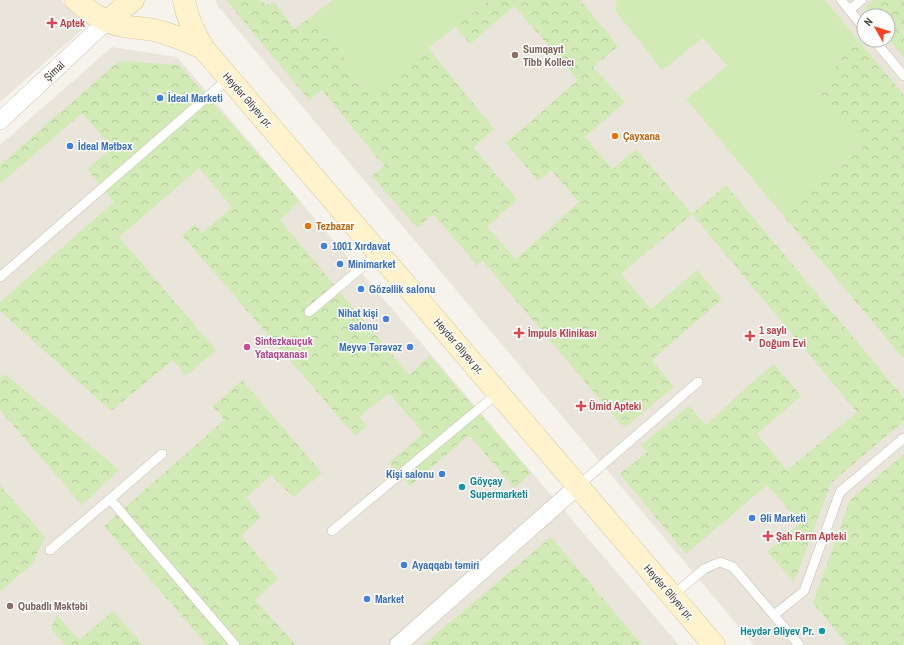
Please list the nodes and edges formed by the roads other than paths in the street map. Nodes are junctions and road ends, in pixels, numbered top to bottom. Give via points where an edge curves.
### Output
1 (76, 0) edge
2 (133, 0) edge
3 (184, 0) edge
4 (841, 0) edge
5 (862, 0) edge
6 (850, 10) junction
7 (856, 18) edge
8 (107, 21) junction
9 (203, 48) junction
10 (881, 48) edge
11 (904, 76) edge
12 (229, 78) junction
13 (0, 121) edge
14 (379, 253) junction
15 (0, 277) edge
16 (309, 312) dead end
17 (698, 382) dead end
18 (498, 393) junction
19 (904, 438) edge
20 (162, 454) dead end
21 (578, 486) junction
22 (110, 498) junction
23 (332, 530) dead end
24 (50, 550) dead end
25 (672, 596) junction
26 (774, 615) junction
27 (235, 645) edge
28 (398, 645) edge
29 (714, 645) edge
30 (799, 645) edge

1 - 8 main road, Heydər Əliyev pr. via 85,9
2 - 8 main road
3 - 9 main road, Heydər Əliyev pr. via 191,27
4 - 6 lane
5 - 6 lane
6 - 7 lane
8 - 9 main road, Heydər Əliyev pr. via 122,26 153,30
8 - 13 street, Şimal
9 - 12 main road, Heydər Əliyev pr.
10 - 11 lane
12 - 14 main road, Heydər Əliyev pr.
12 - 15 lane
14 - 16 lane
14 - 18 main road, Heydər Əliyev pr.
17 - 21 lane
18 - 21 main road, Heydər Əliyev pr.
18 - 23 lane
19 - 26 lane via 840,492 804,592
20 - 22 lane
21 - 25 main road, Heydər Əliyev pr.
21 - 28 street
22 - 24 lane
22 - 27 lane
25 - 26 lane via 704,569 720,562 733,567
25 - 29 main road, Heydər Əliyev pr.
26 - 30 lane

